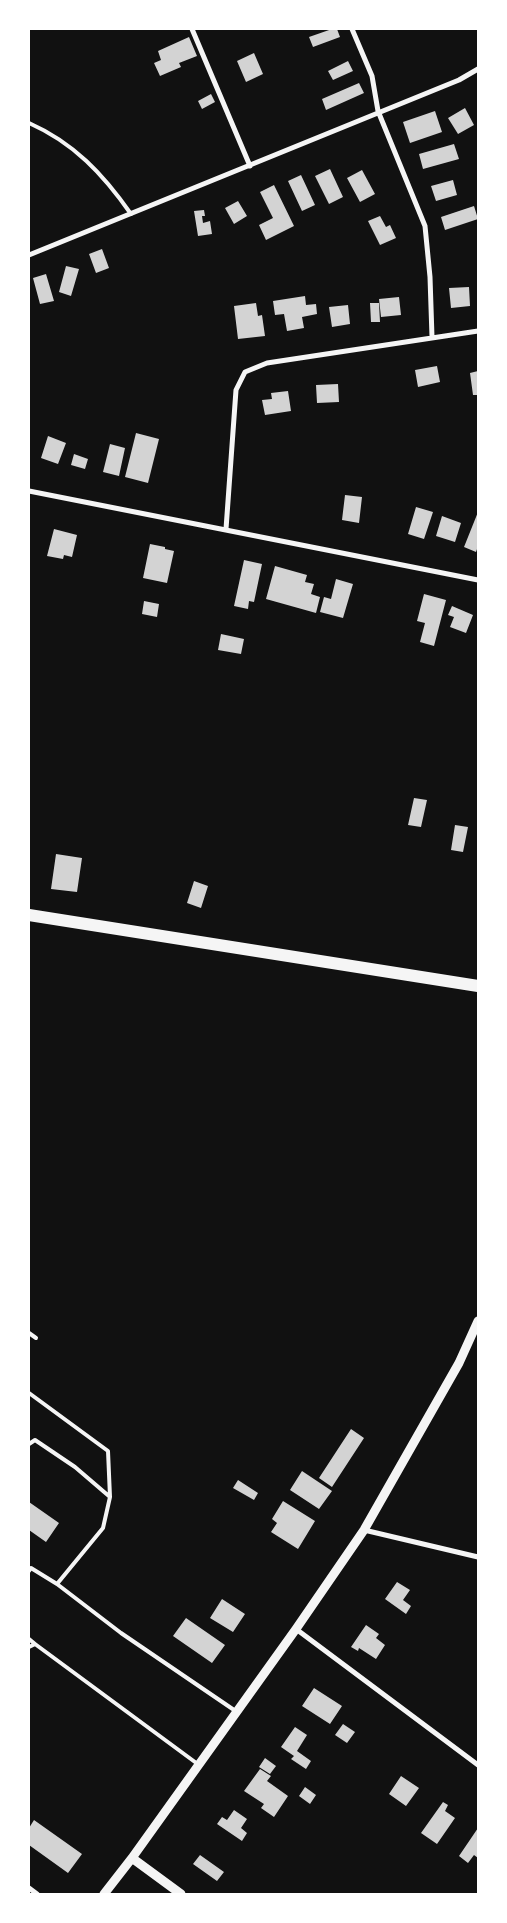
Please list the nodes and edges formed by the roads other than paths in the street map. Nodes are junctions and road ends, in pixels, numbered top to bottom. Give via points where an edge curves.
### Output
1 (192, 29) edge
2 (352, 29) edge
3 (478, 69) edge
4 (378, 112) junction
5 (29, 123) edge
6 (250, 166) junction
7 (131, 214) junction
8 (29, 255) edge
9 (478, 330) edge
10 (432, 337) junction
11 (29, 490) edge
12 (226, 529) junction
13 (478, 580) edge
14 (29, 914) edge
15 (478, 986) edge
16 (478, 1321) edge
17 (29, 1333) edge
18 (36, 1338) dead end
19 (29, 1393) edge
20 (29, 1444) edge
21 (110, 1497) junction
22 (364, 1530) junction
23 (478, 1557) edge
24 (29, 1571) edge
25 (57, 1584) junction
26 (296, 1629) junction
27 (29, 1639) edge
28 (36, 1644) junction
29 (29, 1647) edge
30 (237, 1712) junction
31 (199, 1764) junction
32 (478, 1765) edge
33 (132, 1858) junction
34 (29, 1888) edge
35 (37, 1894) edge
36 (104, 1894) edge
37 (181, 1894) edge

1 - 6 street
2 - 4 street via 372,76
3 - 4 street via 460,80
4 - 6 street
4 - 10 street via 425,226
5 - 7 lane via 68,144 109,183
6 - 7 street
7 - 8 street
9 - 10 street
10 - 12 street via 267,363 245,372 236,390
11 - 12 street
12 - 13 street
14 - 15 main road
16 - 22 street via 459,1363
17 - 18 lane
19 - 21 lane via 108,1451
20 - 21 lane via 35,1440 75,1467
21 - 25 lane via 103,1528
22 - 23 street
22 - 26 street
24 - 25 lane via 31,1568
25 - 30 lane
26 - 30 street
26 - 32 street
27 - 28 lane
28 - 29 lane
28 - 31 lane
30 - 31 street
31 - 33 street
33 - 36 street
33 - 37 street
34 - 35 street

